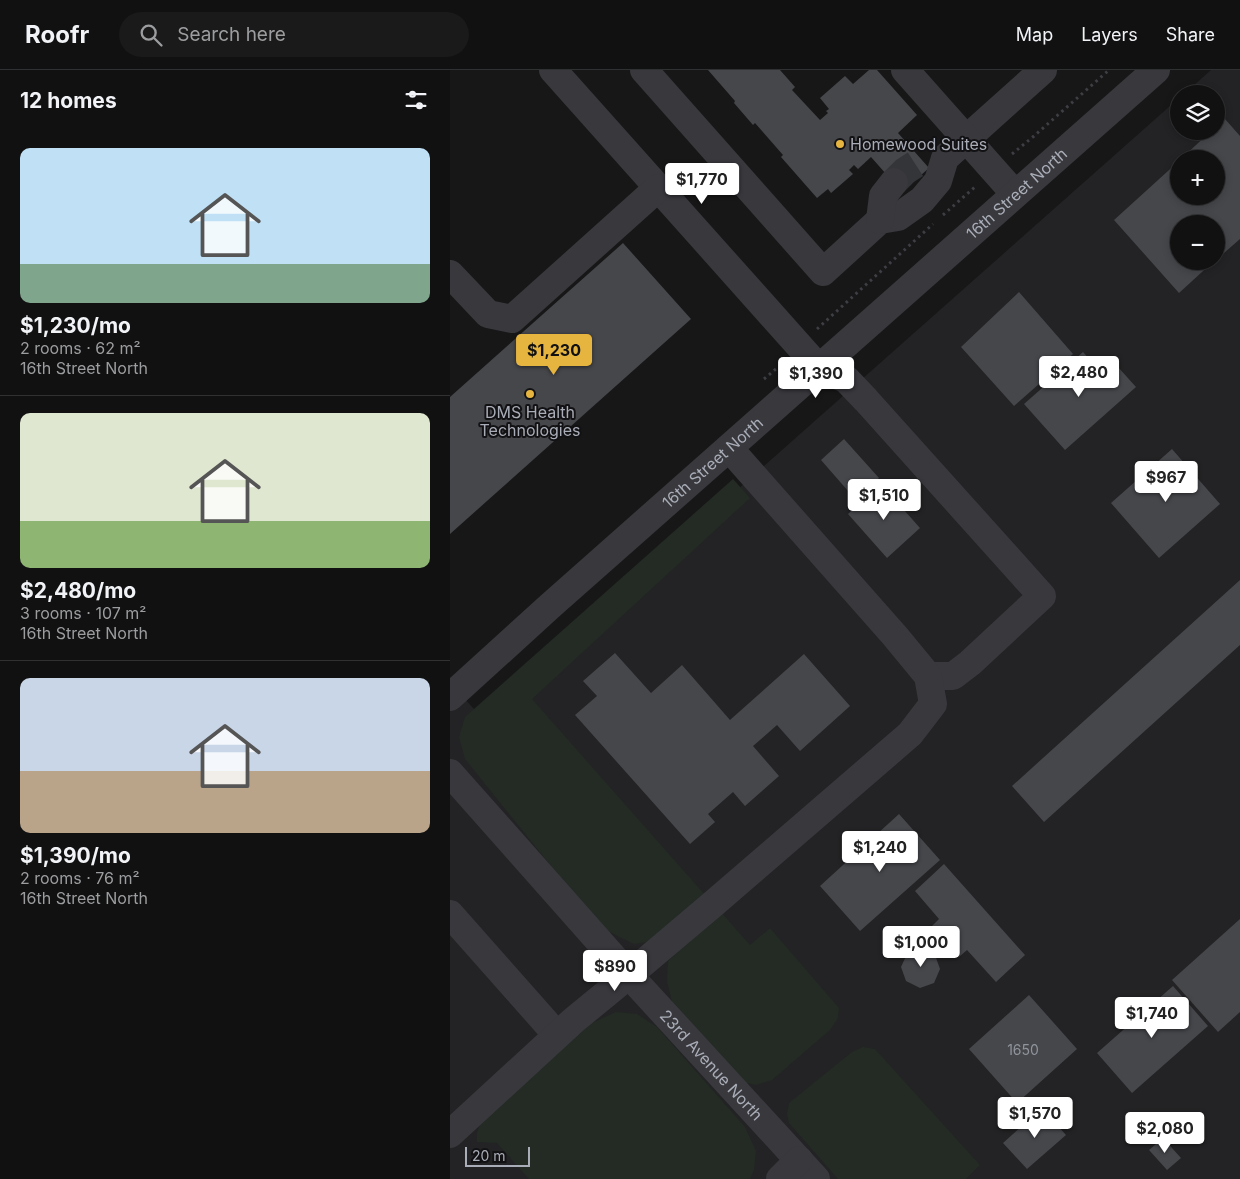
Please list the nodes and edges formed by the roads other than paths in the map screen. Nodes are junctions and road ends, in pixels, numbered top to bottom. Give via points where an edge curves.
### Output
1 (553, 70) edge
2 (644, 70) edge
3 (905, 70) edge
4 (1043, 70) edge
5 (1156, 70) edge
6 (966, 139) junction
7 (894, 182) tunnel mouth
8 (658, 188) junction
9 (1015, 194) junction
10 (880, 220) junction
11 (450, 274) edge
12 (819, 368) junction
13 (729, 448) junction
14 (928, 676) junction
15 (450, 697) edge
16 (450, 773) edge
17 (450, 914) edge
18 (629, 975) junction
19 (557, 1035) junction
20 (450, 1134) edge
21 (807, 1170) edge
22 (780, 1179) edge

1 - 8 street
2 - 10 street via 823,272
3 - 6 street
4 - 6 street
5 - 9 street, 16th Street North
6 - 9 street
6 - 10 street via 934,159 938,181 922,200 898,217
7 - 10 street via 883,196
8 - 11 street via 512,319 488,314
8 - 12 street
9 - 12 street, 16th Street North
12 - 13 street, 16th Street North
12 - 14 street via 846,379 1042,596 953,676
13 - 14 street
13 - 15 street, 16th Street North
14 - 18 street via 933,704 910,734
16 - 18 street, 23rd Avenue North
17 - 19 street
18 - 19 street
18 - 21 street, 23rd Avenue North
19 - 20 street
21 - 22 street

